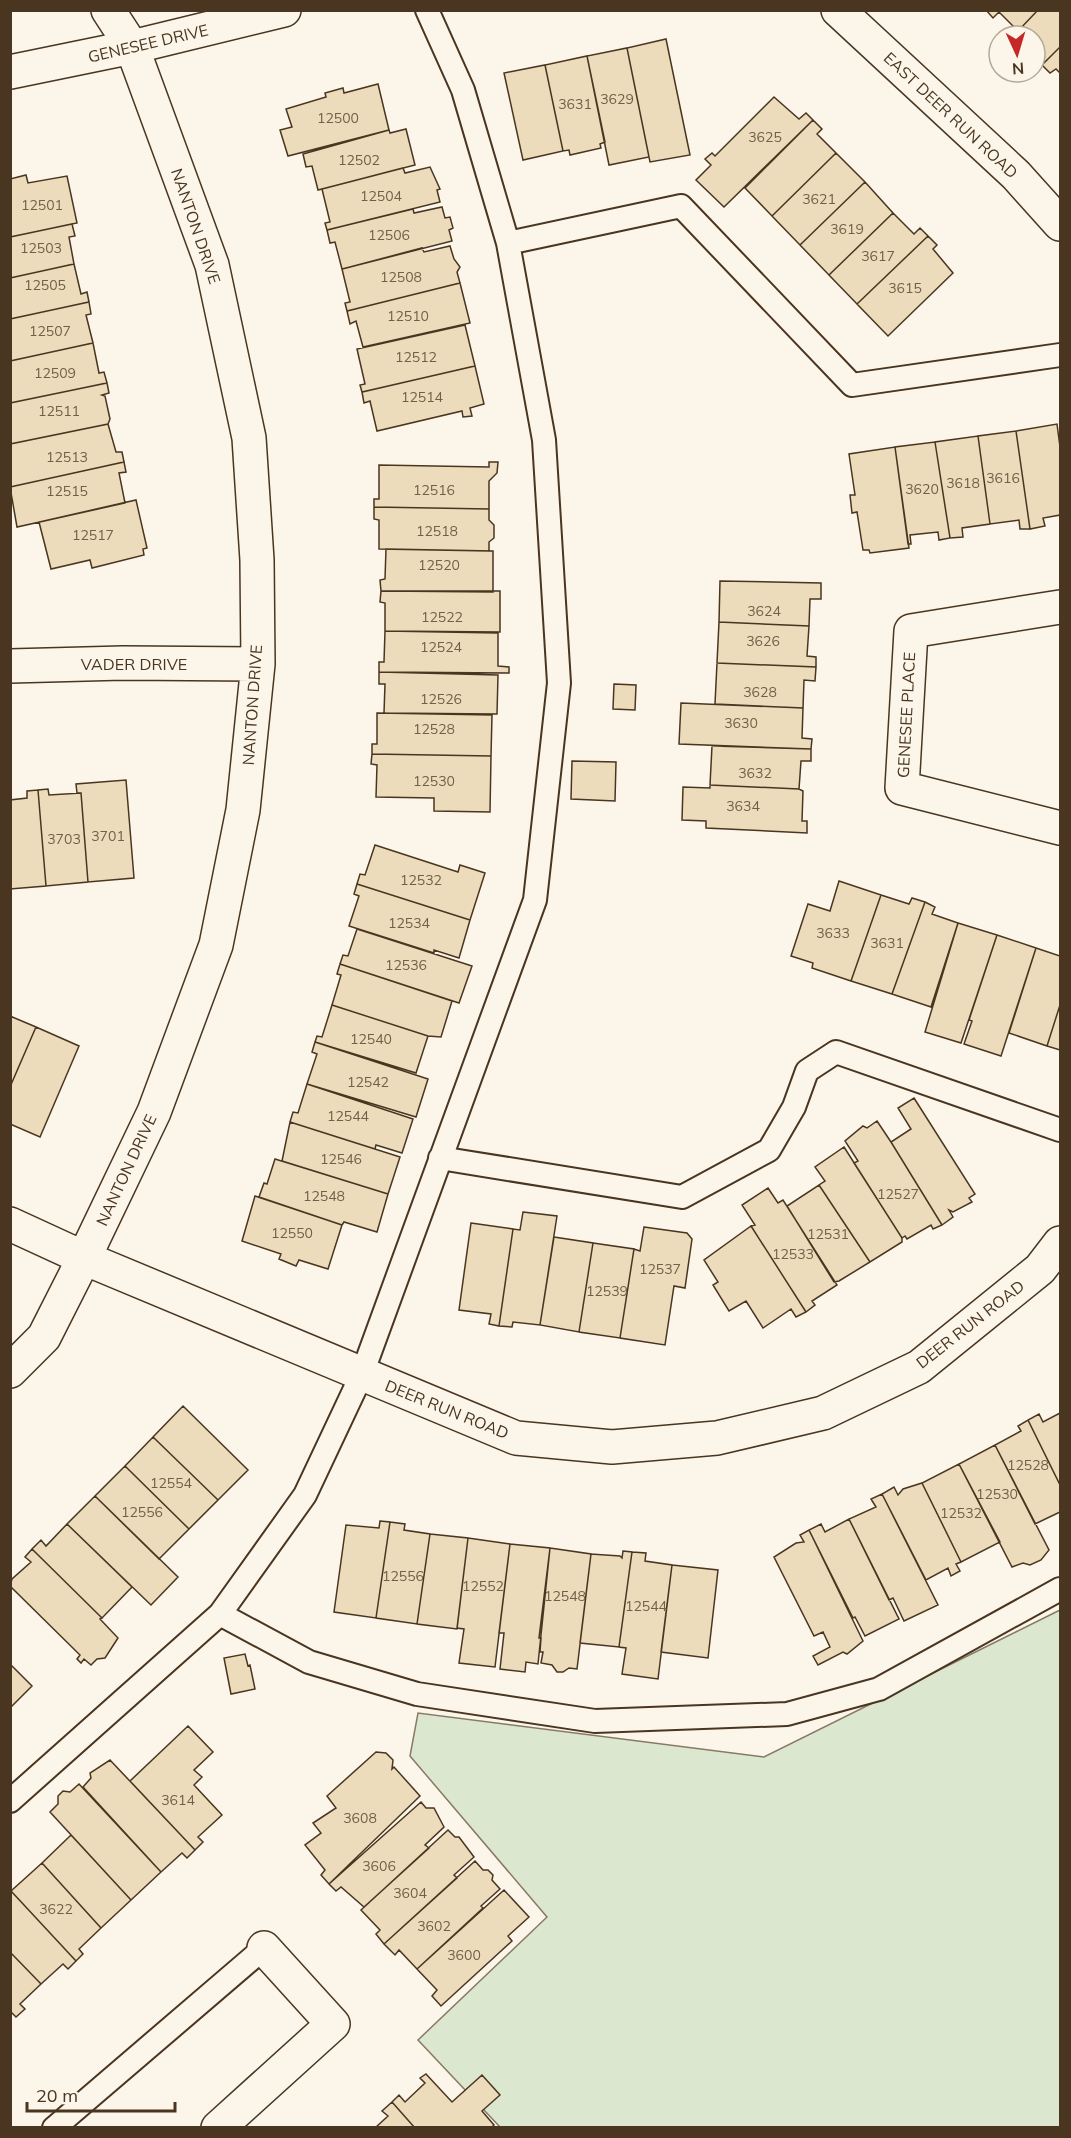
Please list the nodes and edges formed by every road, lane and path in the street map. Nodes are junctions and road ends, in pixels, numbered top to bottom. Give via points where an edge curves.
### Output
1 (108, 10) edge
2 (284, 10) edge
3 (427, 10) edge
4 (838, 10) edge
5 (132, 47) junction
6 (10, 72) edge
7 (1060, 224) edge
8 (508, 243) junction
9 (1060, 355) edge
10 (1060, 607) edge
11 (258, 664) junction
12 (10, 666) edge
13 (1060, 828) edge
14 (1060, 1130) edge
15 (440, 1158) junction
16 (10, 1224) edge
17 (1060, 1243) edge
18 (84, 1258) junction
19 (10, 1371) edge
20 (362, 1374) junction
21 (1060, 1589) edge
22 (220, 1614) junction
23 (10, 1801) edge
24 (264, 1948) joint
25 (54, 2127) edge
26 (218, 2127) edge

1 - 5 street, NANTON DRIVE
2 - 5 street, GENESEE DRIVE
3 - 8 lane via 463,90
4 - 7 street, EAST DEER RUN ROAD via 1016,176
5 - 6 street, GENESEE DRIVE
5 - 11 street, NANTON DRIVE via 212,265 249,438 257,560
8 - 9 lane via 681,206 852,385
8 - 15 lane via 544,440 559,683 535,900
10 - 13 street, GENESEE PLACE via 911,631 902,788
11 - 12 street, VADER DRIVE
11 - 18 street, NANTON DRIVE via 243,810 216,945 154,1112
14 - 15 lane via 836,1052 807,1071 794,1107 770,1150 682,1197
15 - 20 lane
16 - 18 street, DEER RUN ROAD
17 - 20 street, DEER RUN ROAD via 1040,1269 919,1366 823,1413 717,1438 612,1448 516,1438
18 - 19 street, NANTON DRIVE via 44,1337
18 - 20 street, DEER RUN ROAD
20 - 22 lane via 305,1495
21 - 22 lane via 879,1689 787,1714 595,1721 417,1694 309,1662
22 - 23 lane
24 - 25 lane
24 - 26 street via 333,2024

